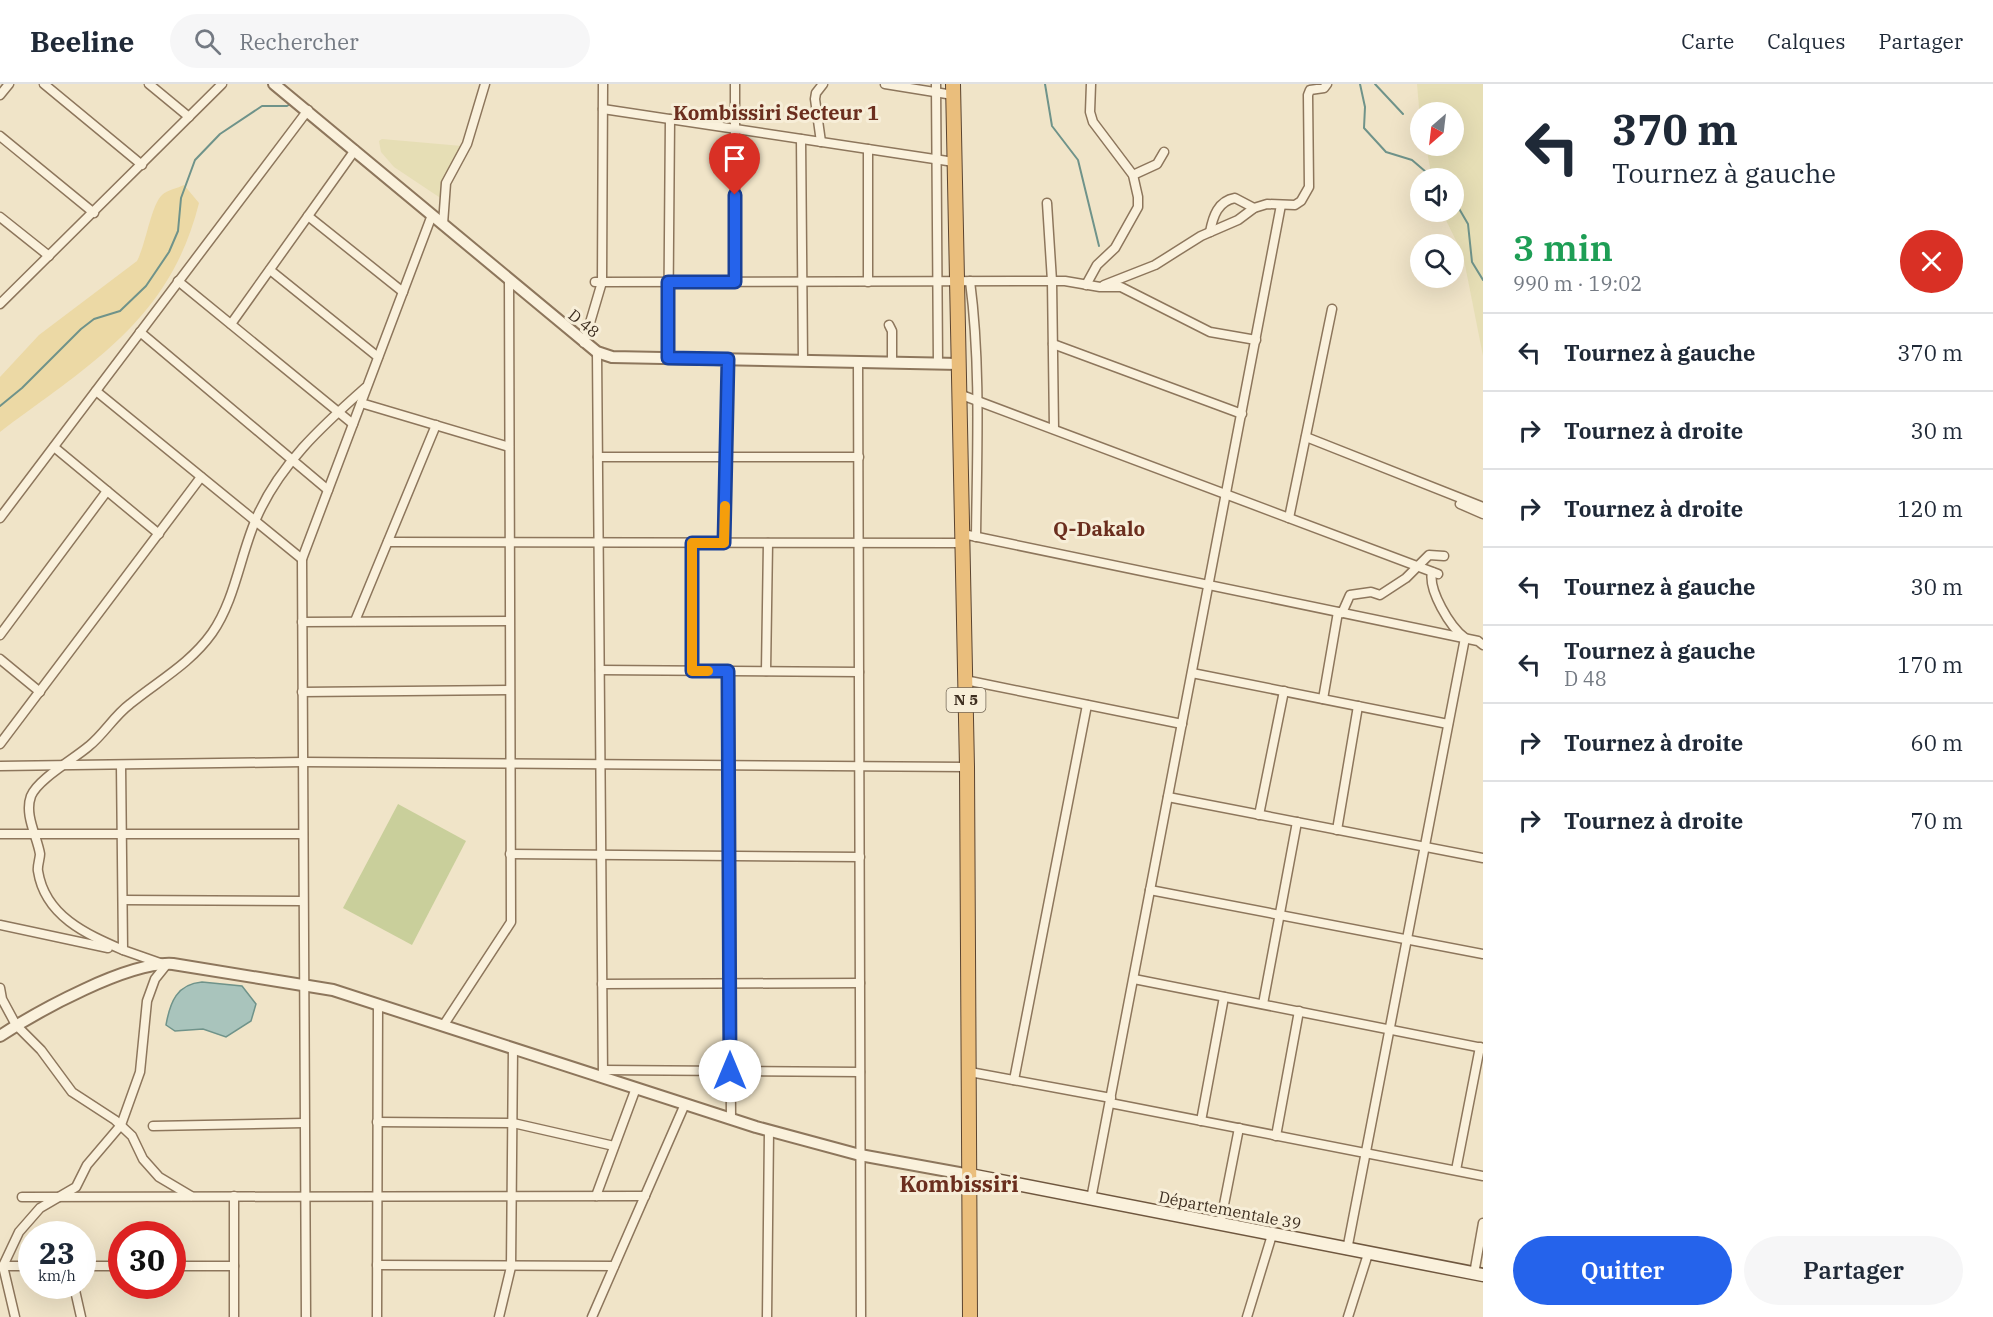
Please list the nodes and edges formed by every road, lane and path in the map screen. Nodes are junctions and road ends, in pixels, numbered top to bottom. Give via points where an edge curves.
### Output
1 (9, 84) edge
2 (44, 84) edge
3 (149, 84) edge
4 (222, 84) edge
5 (274, 84) edge
6 (484, 84) edge
7 (603, 84) edge
8 (735, 84) edge
9 (823, 84) edge
10 (885, 84) edge
11 (1091, 84) edge
12 (1327, 84) edge
13 (814, 88) edge
14 (936, 88) edge
15 (953, 89) edge
16 (0, 95) edge
17 (603, 109) junction
18 (308, 110) junction
19 (189, 117) junction
20 (669, 119) junction
21 (735, 129) junction
22 (0, 136) edge
23 (801, 139) junction
24 (821, 142) junction
25 (868, 149) junction
26 (355, 150) junction
27 (1164, 152) dead end
28 (936, 159) junction
29 (954, 162) junction
30 (142, 165) junction
31 (1133, 175) junction
32 (1047, 203) dead end
33 (1281, 205) junction
34 (1254, 208) junction
35 (94, 213) junction
36 (432, 215) junction
37 (308, 216) junction
38 (0, 218) edge
39 (443, 224) junction
40 (1210, 232) junction
41 (49, 256) junction
42 (270, 270) junction
43 (509, 279) junction
44 (178, 281) junction
45 (938, 281) junction
46 (963, 281) junction
47 (1052, 281) junction
48 (598, 282) junction
49 (668, 282) junction
50 (735, 282) junction
51 (802, 282) junction
52 (868, 282) junction
53 (1086, 285) junction
54 (1100, 287) junction
55 (403, 292) junction
56 (0, 304) edge
57 (1332, 309) dead end
58 (231, 324) junction
59 (889, 325) dead end
60 (140, 332) junction
61 (1256, 340) junction
62 (584, 343) junction
63 (1053, 344) junction
64 (597, 352) junction
65 (378, 357) junction
66 (668, 358) junction
67 (728, 359) junction
68 (803, 361) junction
69 (858, 362) junction
70 (892, 363) junction
71 (938, 364) junction
72 (959, 364) junction
73 (368, 386) junction
74 (96, 391) junction
75 (959, 394) junction
76 (977, 400) junction
77 (361, 403) junction
78 (338, 412) junction
79 (1242, 414) junction
80 (353, 424) junction
81 (436, 425) junction
82 (1054, 429) junction
83 (1306, 437) junction
84 (54, 447) junction
85 (509, 447) junction
86 (598, 457) junction
87 (726, 457) junction
88 (859, 457) junction
89 (291, 459) junction
90 (201, 477) junction
91 (328, 490) junction
92 (107, 491) junction
93 (1226, 494) junction
94 (1460, 504) dead end
95 (1483, 507) edge
96 (1483, 514) edge
97 (0, 518) edge
98 (1289, 518) junction
99 (255, 520) junction
100 (159, 534) junction
101 (967, 538) junction
102 (388, 542) junction
103 (509, 542) junction
104 (599, 542) junction
105 (692, 543) junction
106 (724, 543) junction
107 (768, 543) junction
108 (859, 543) junction
109 (1444, 555) dead end
110 (302, 559) junction
111 (1417, 566) junction
112 (1209, 585) junction
113 (1340, 612) junction
114 (355, 621) junction
115 (509, 621) junction
116 (302, 622) junction
117 (0, 635) edge
118 (1465, 638) junction
119 (1483, 645) edge
120 (0, 659) edge
121 (600, 670) junction
122 (692, 671) junction
123 (728, 671) junction
124 (766, 671) junction
125 (859, 672) junction
126 (1192, 673) junction
127 (965, 680) junction
128 (509, 690) junction
129 (1284, 691) junction
130 (40, 692) junction
131 (302, 692) junction
132 (1323, 699) junction
133 (1087, 705) junction
134 (1358, 706) junction
135 (1182, 724) junction
136 (1448, 724) junction
137 (0, 744) edge
138 (303, 762) junction
139 (509, 764) junction
140 (600, 764) junction
141 (121, 765) junction
142 (728, 765) junction
143 (0, 766) edge
144 (64, 766) junction
145 (859, 766) junction
146 (968, 767) junction
147 (1168, 797) junction
148 (1260, 815) junction
149 (1297, 822) junction
150 (1337, 830) junction
151 (0, 834) edge
152 (33, 834) junction
153 (303, 834) junction
154 (122, 835) junction
155 (1425, 847) junction
156 (510, 854) junction
157 (601, 855) junction
158 (729, 856) junction
159 (860, 857) junction
160 (1483, 858) edge
161 (1150, 890) junction
162 (123, 900) junction
163 (303, 901) junction
164 (1280, 915) junction
165 (0, 925) edge
166 (1407, 939) junction
167 (123, 950) junction
168 (1483, 954) edge
169 (163, 964) junction
170 (1134, 979) junction
171 (730, 983) junction
172 (860, 983) junction
173 (602, 984) junction
174 (303, 985) junction
175 (0, 988) edge
176 (1224, 997) junction
177 (378, 1004) junction
178 (1263, 1004) junction
179 (1299, 1011) junction
180 (16, 1025) junction
181 (444, 1026) junction
182 (1390, 1029) junction
183 (0, 1036) edge
184 (1481, 1047) edge
185 (513, 1048) junction
186 (730, 1071) junction
187 (860, 1071) junction
188 (970, 1072) junction
189 (603, 1073) junction
190 (1014, 1080) junction
191 (636, 1088) junction
192 (1110, 1101) junction
193 (685, 1104) junction
194 (731, 1119) junction
195 (1202, 1121) junction
196 (377, 1122) junction
197 (304, 1123) junction
198 (513, 1123) junction
199 (121, 1125) junction
200 (153, 1126) dead end
201 (1239, 1128) junction
202 (769, 1130) junction
203 (1276, 1136) junction
204 (614, 1146) junction
205 (1366, 1153) junction
206 (860, 1155) junction
207 (1456, 1170) junction
208 (970, 1175) junction
209 (1483, 1176) edge
210 (234, 1196) junction
211 (305, 1196) junction
212 (377, 1196) junction
213 (512, 1196) junction
214 (596, 1196) junction
215 (645, 1196) junction
216 (22, 1197) dead end
217 (61, 1197) junction
218 (191, 1197) junction
219 (1091, 1199) junction
220 (1483, 1223) edge
221 (1220, 1225) junction
222 (1272, 1235) junction
223 (1347, 1250) junction
224 (1368, 1254) junction
225 (377, 1265) junction
226 (3, 1266) junction
227 (18, 1266) edge
228 (186, 1266) edge
229 (234, 1266) junction
230 (614, 1266) junction
231 (511, 1267) junction
232 (1479, 1274) edge
233 (4, 1285) edge
234 (77, 1299) edge
235 (15, 1317) edge
236 (81, 1317) edge
237 (234, 1317) edge
238 (306, 1317) edge
239 (377, 1317) edge
240 (499, 1317) edge
241 (592, 1317) edge
242 (767, 1317) edge
243 (861, 1317) edge
244 (970, 1317) edge
245 (1247, 1317) edge
246 (1348, 1317) edge

1 - 16 street
2 - 30 street
3 - 19 street
4 - 19 street
5 - 18 street, D 48
6 - 39 street via 467,144 446,183
7 - 17 street
8 - 21 street
9 - 13 street
10 - 14 street
11 - 31 street via 1093,122
12 - 33 street via 1310,90 1308,95 1309,187 1295,205
13 - 24 street
14 - 15 street
14 - 28 street
15 - 29 highway, N 5
17 - 20 street
17 - 48 street
18 - 26 street, D 48
18 - 44 street
19 - 30 street
20 - 21 street
20 - 49 street
21 - 23 street
21 - 50 street
22 - 35 street
23 - 24 street
23 - 51 street
24 - 25 street
25 - 28 street
25 - 52 street
26 - 36 street, D 48
26 - 37 street
27 - 31 street via 1157,164
28 - 29 street
28 - 45 street
29 - 46 highway, N 5
30 - 35 street
31 - 53 street via 1138,207 1115,248 1097,265
32 - 47 street
33 - 34 street
33 - 61 street
34 - 40 street
34 - 40 street via 1235,198 1227,199 1217,210
35 - 41 street
36 - 39 street, D 48
36 - 55 street
37 - 42 street
37 - 55 street
38 - 41 street
39 - 43 street, D 48
40 - 54 street via 1155,265
41 - 56 street
42 - 58 street
42 - 65 street
43 - 62 street, D 48
43 - 85 street
44 - 58 street
44 - 60 street
45 - 46 street
45 - 52 street
45 - 71 street
46 - 47 street
46 - 72 highway, N 5
46 - 76 street via 975,320
47 - 53 street
47 - 63 street
48 - 49 street
48 - 62 street
49 - 50 street
49 - 66 street
50 - 51 street
51 - 52 street
51 - 68 street
53 - 54 street
54 - 61 street via 1132,291 1210,332
55 - 65 street
57 - 83 street
58 - 78 street
59 - 70 street
60 - 74 street
60 - 89 street
61 - 79 street
62 - 64 street, D 48
63 - 79 street
63 - 82 street
64 - 66 street, D 48 via 612,357
64 - 86 street
65 - 73 street
66 - 67 street, D 48
67 - 68 street, D 48
67 - 87 street
68 - 69 street, D 48
69 - 70 street, D 48
69 - 88 street
70 - 71 street, D 48
71 - 72 street, D 48
72 - 75 highway, N 5
73 - 77 street
73 - 78 street
74 - 84 street
74 - 90 street
75 - 76 street
75 - 101 highway, N 5
76 - 82 street
76 - 101 street
77 - 80 street
77 - 81 street
78 - 80 street
78 - 89 street
79 - 93 street
80 - 91 street
81 - 85 street
81 - 102 street
82 - 93 street
83 - 95 street
83 - 98 street
84 - 92 street
84 - 97 street
85 - 103 street
86 - 87 street
86 - 104 street
87 - 88 street
87 - 106 street
88 - 108 street
89 - 91 street
89 - 99 street
90 - 99 street
90 - 100 street
91 - 110 street
92 - 100 street
92 - 117 street
93 - 98 street
93 - 112 street
94 - 96 street
98 - 111 street
99 - 110 street
99 - 144 street via 212,633 174,673 128,705 91,745
100 - 130 street
101 - 108 street
101 - 112 street
101 - 127 highway, N 5
102 - 103 street
102 - 114 street
103 - 104 street
103 - 115 street
104 - 105 street
104 - 121 street
105 - 106 street
105 - 122 street
106 - 107 street
107 - 108 street
107 - 124 street
108 - 125 street
109 - 111 street via 1429,555
110 - 116 street
111 - 113 street via 1380,595 1350,595
111 - 118 street via 1435,573 1430,580 1452,628
112 - 113 street
112 - 126 street
113 - 118 street
113 - 132 street
114 - 115 street
114 - 116 street
115 - 128 street
116 - 131 street
118 - 119 street
118 - 136 street
120 - 130 street
121 - 122 street
121 - 140 street
122 - 123 street
123 - 124 street
123 - 142 street
124 - 125 street
125 - 145 street
126 - 129 street
126 - 135 street
127 - 133 street
127 - 146 highway, N 5
128 - 131 street
128 - 139 street
129 - 132 street
129 - 148 street
130 - 137 street
131 - 138 street
132 - 134 street
133 - 135 street
133 - 190 street
134 - 136 street
134 - 150 street
135 - 147 street
136 - 155 street
138 - 139 street
138 - 141 street
138 - 153 street
139 - 140 street
139 - 156 street
140 - 142 street
140 - 157 street
141 - 144 street
141 - 154 street
142 - 145 street
142 - 158 street
143 - 144 street
144 - 152 street via 31,795
145 - 146 street
145 - 159 street
146 - 188 highway, N 5
147 - 148 street
147 - 161 street
148 - 149 street
149 - 150 street
149 - 164 street
150 - 155 street
151 - 152 street
152 - 154 street
152 - 167 street via 40,855 37,870 54,910 85,934
153 - 154 street
153 - 163 street
154 - 162 street
155 - 160 street
155 - 166 street
156 - 157 street
156 - 181 street via 511,922
157 - 158 street
157 - 173 street
158 - 159 street
158 - 171 street
159 - 172 street
161 - 164 street
161 - 170 street
162 - 163 street
162 - 167 street
163 - 174 street
164 - 166 street
164 - 178 street
165 - 167 street
166 - 168 street
166 - 182 street
167 - 169 street
169 - 174 street
169 - 180 street via 72,995
169 - 199 street via 147,1001 140,1072
170 - 176 street
170 - 192 street
171 - 172 street
171 - 173 street
171 - 186 street
172 - 187 street
173 - 189 street
174 - 177 street
174 - 197 street
175 - 180 street
176 - 178 street
176 - 195 street
177 - 181 street
177 - 196 street
178 - 179 street
179 - 182 street
179 - 203 street
180 - 183 street
180 - 199 street via 41,1050 72,1092
181 - 185 street
182 - 184 street
182 - 205 street
184 - 207 street
185 - 189 street
185 - 198 street
186 - 187 street
186 - 189 street
186 - 194 street
187 - 206 street
188 - 190 street
188 - 208 highway, N 5
189 - 191 street
190 - 192 street
191 - 193 street
191 - 204 street
192 - 195 street
192 - 219 street
193 - 194 street
193 - 215 street
194 - 202 street
195 - 201 street
196 - 198 street
196 - 212 street
197 - 200 street
197 - 211 street
198 - 204 street
198 - 213 street
199 - 217 street via 87,1165 76,1187
199 - 218 street via 159,1177
201 - 203 street
201 - 221 street
202 - 206 street
202 - 242 street
203 - 205 street
204 - 214 street
205 - 207 street
205 - 223 street
206 - 208 street
206 - 243 street
207 - 209 street
208 - 219 main road, Départementale 39
208 - 244 highway, N 5
210 - 211 street
210 - 218 street
210 - 229 street
211 - 212 street
211 - 238 street
212 - 213 street
212 - 225 street
213 - 214 street
213 - 231 street
214 - 215 street
215 - 230 street
216 - 217 street
217 - 218 street
217 - 226 street via 40,1208 19,1232
219 - 221 main road, Départementale 39
220 - 232 street
221 - 222 main road, Départementale 39
222 - 223 main road, Départementale 39
222 - 245 street
223 - 224 main road, Départementale 39
224 - 232 main road, Départementale 39
224 - 246 street
225 - 231 street
225 - 239 street
226 - 227 street
226 - 233 street
228 - 229 street
229 - 237 street
230 - 231 street
230 - 241 street
231 - 240 street
233 - 235 street
234 - 236 street

